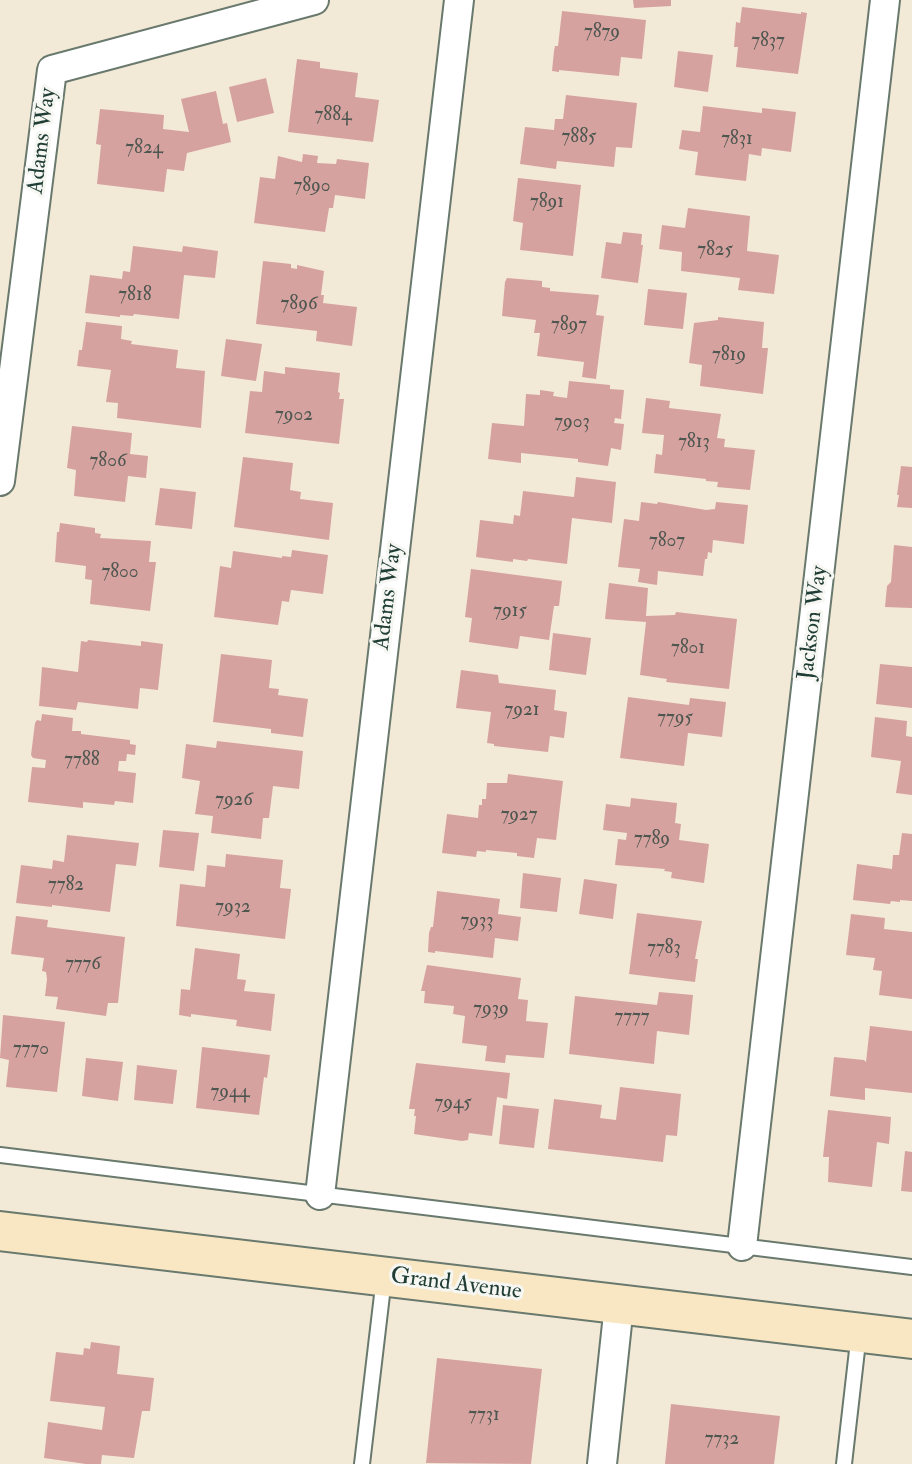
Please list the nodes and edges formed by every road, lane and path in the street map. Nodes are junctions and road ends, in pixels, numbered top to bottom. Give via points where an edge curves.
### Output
1 (314, 0) edge
2 (459, 0) edge
3 (885, 0) edge
4 (0, 481) edge
5 (0, 1155) edge
6 (320, 1195) junction
7 (0, 1231) edge
8 (742, 1246) junction
9 (912, 1267) edge
10 (384, 1276) junction
11 (620, 1305) junction
12 (859, 1332) junction
13 (912, 1339) edge
14 (362, 1464) edge
15 (602, 1464) edge
16 (844, 1464) edge

1 - 4 street, Adams Way via 52,70
2 - 6 street, Adams Way
3 - 8 street, Jackson Way
5 - 6 lane
6 - 8 lane
7 - 10 street, Grand Avenue
8 - 9 lane
10 - 11 street, Grand Avenue
10 - 14 lane
11 - 12 street, Grand Avenue
11 - 15 street
12 - 13 street, Grand Avenue
12 - 16 lane

